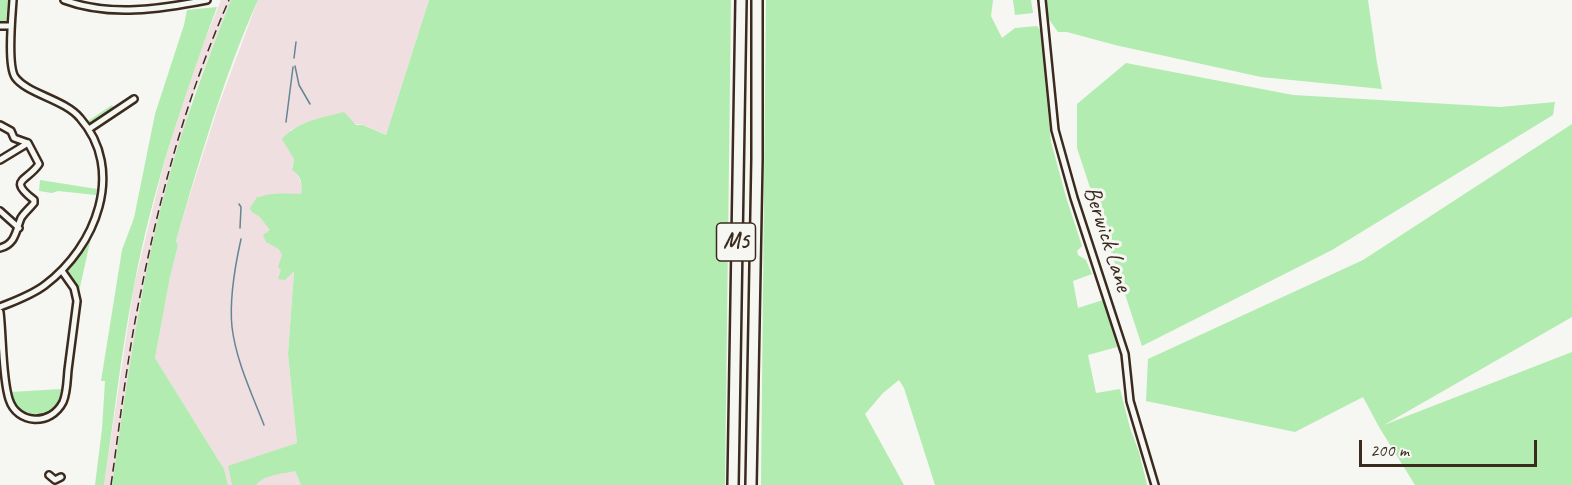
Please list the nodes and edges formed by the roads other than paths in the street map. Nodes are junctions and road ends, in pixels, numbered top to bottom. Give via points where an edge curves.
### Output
1 (13, 0) edge
2 (64, 0) edge
3 (206, 0) edge
4 (741, 0) edge
5 (757, 0) edge
6 (1042, 0) edge
7 (0, 26) edge
8 (11, 26) junction
9 (134, 99) dead end
10 (0, 125) edge
11 (89, 129) junction
12 (28, 143) junction
13 (0, 160) edge
14 (0, 211) edge
15 (19, 228) junction
16 (0, 248) edge
17 (62, 271) junction
18 (0, 309) edge
19 (3, 392) edge
20 (49, 475) dead end
21 (61, 477) dead end
22 (54, 482) edge
23 (733, 485) edge
24 (752, 485) edge
25 (1155, 485) edge

1 - 8 street
2 - 3 street via 86,7 146,10
4 - 23 highway, M5
5 - 24 highway, M5
6 - 25 street, Berwick Lane via 1055,130 1125,354 1130,401
7 - 8 street
8 - 11 street via 14,76 73,111
9 - 11 street
10 - 12 street via 11,131 14,138
11 - 17 street via 102,156 101,197 86,238
12 - 13 street
12 - 15 street via 39,164 21,181 22,191 34,202
14 - 15 street
15 - 16 street
17 - 18 street via 44,286
17 - 19 street via 74,288 77,301 62,404 47,418 30,419 19,414
18 - 19 street
20 - 22 street
21 - 22 street

